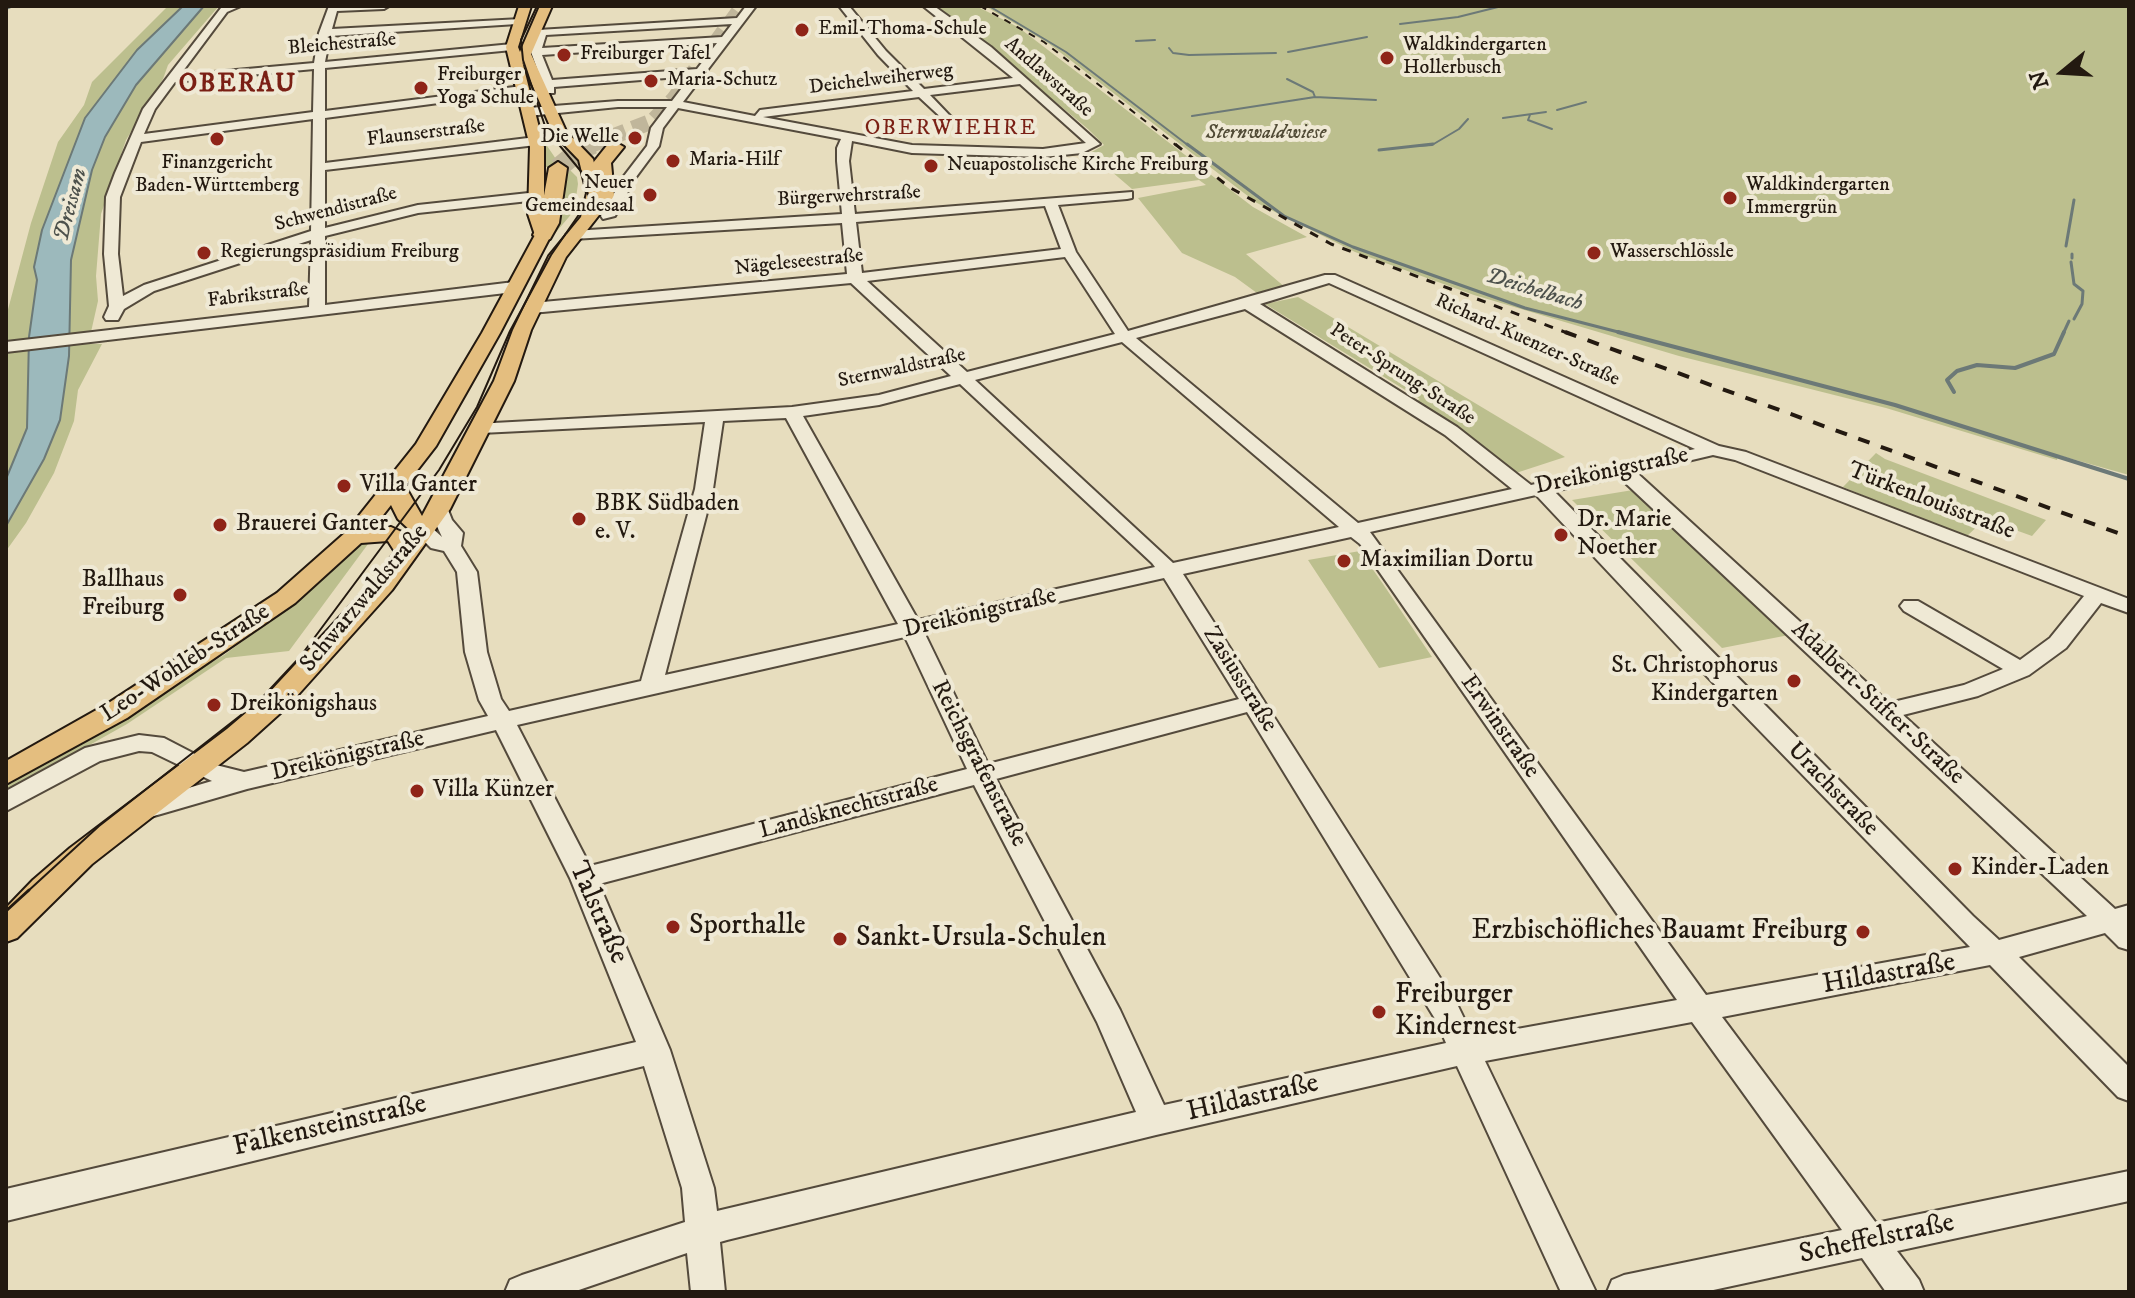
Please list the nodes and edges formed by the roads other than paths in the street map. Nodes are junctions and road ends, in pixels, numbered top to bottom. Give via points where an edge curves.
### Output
1 (236, 6) edge
2 (384, 6) edge
3 (525, 6) edge
4 (546, 6) edge
5 (751, 6) edge
6 (844, 6) edge
7 (928, 6) edge
8 (229, 7) edge
9 (334, 7) edge
10 (517, 21) junction
11 (736, 25) junction
12 (324, 33) junction
13 (627, 36) junction
14 (723, 40) junction
15 (536, 41) junction
16 (512, 47) junction
17 (589, 48) junction
18 (320, 64) junction
19 (699, 72) junction
20 (627, 77) junction
21 (601, 78) junction
22 (175, 79) junction
23 (1023, 80) junction
24 (522, 89) junction
25 (924, 93) junction
26 (676, 104) junction
27 (549, 111) junction
28 (528, 112) junction
29 (322, 115) junction
30 (743, 116) junction
31 (946, 118) dead end
32 (848, 138) junction
33 (135, 139) junction
34 (536, 141) junction
35 (615, 147) dead end
36 (320, 167) junction
37 (558, 168) dead end
38 (1127, 195) dead end
39 (538, 196) junction
40 (1051, 204) junction
41 (605, 209) junction
42 (850, 217) junction
43 (580, 228) junction
44 (320, 233) junction
45 (543, 235) junction
46 (1069, 252) junction
47 (855, 278) junction
48 (1320, 279) joint
49 (115, 285) junction
50 (514, 287) junction
51 (149, 288) junction
52 (1247, 303) junction
53 (117, 306) junction
54 (532, 308) junction
55 (317, 311) junction
56 (102, 336) junction
57 (1124, 336) junction
58 (6, 347) edge
59 (965, 378) junction
60 (792, 412) junction
61 (715, 416) junction
62 (481, 428) junction
63 (1713, 450) junction
64 (1624, 471) junction
65 (395, 488) junction
66 (1534, 489) junction
67 (439, 509) junction
68 (406, 514) junction
69 (1357, 530) junction
70 (424, 531) junction
71 (354, 537) junction
72 (451, 547) junction
73 (407, 553) junction
74 (1170, 571) junction
75 (2097, 594) junction
76 (1911, 606) dead end
77 (2129, 606) edge
78 (912, 629) junction
79 (2021, 670) junction
80 (651, 686) junction
81 (1254, 703) junction
82 (1885, 712) junction
83 (503, 720) junction
84 (198, 767) junction
85 (6, 774) edge
86 (981, 774) junction
87 (247, 780) junction
88 (6, 802) edge
89 (138, 811) junction
90 (583, 878) junction
91 (2123, 926) edge
92 (6, 929) edge
93 (1995, 952) junction
94 (1699, 1009) junction
95 (655, 1050) junction
96 (1467, 1051) junction
97 (2129, 1087) edge
98 (1156, 1121) junction
99 (2129, 1186) edge
100 (6, 1205) edge
101 (704, 1231) junction
102 (1870, 1242) junction
103 (522, 1292) edge
104 (708, 1292) edge
105 (1579, 1292) edge
106 (1624, 1292) edge
107 (1907, 1292) edge

1 - 8 street
2 - 9 street
3 - 10 main road
4 - 15 main road, Schwarzwaldstraße
5 - 11 street
6 - 25 street
7 - 23 street, Andlawstraße
8 - 22 street
9 - 12 street
10 - 12 street
10 - 15 main road via 529,22
10 - 16 main road
11 - 13 street
11 - 14 street
12 - 18 street
13 - 14 street
13 - 15 street
13 - 17 street
13 - 20 street
14 - 19 street
15 - 17 street
15 - 21 street via 549,87
15 - 27 main road, Schwarzwaldstraße via 525,54
16 - 18 street, Bleichestraße
16 - 24 main road
17 - 21 street
18 - 22 street, Bleichestraße
18 - 29 street
19 - 20 street
19 - 26 street
20 - 21 street
22 - 33 street via 149,109
23 - 25 street, Deichelweiherweg
23 - 32 street, Andlawstraße via 1093,141 1092,146 1043,153 943,152
24 - 28 main road
24 - 29 street
25 - 30 street, Deichelweiherweg
25 - 31 street
26 - 27 street
26 - 30 street
26 - 41 street via 657,128 653,146
27 - 28 street
27 - 43 main road, Schwarzwaldstraße via 560,133 586,159 595,193
28 - 34 main road
29 - 33 street
29 - 36 street
30 - 32 street
32 - 42 street via 843,161
33 - 49 street via 113,197
34 - 36 street, Flaunserstraße
34 - 39 main road
35 - 41 highway via 602,163
36 - 44 street
37 - 45 highway
38 - 40 street, Bürgerwehrstraße
39 - 44 street, Schwendistraße via 418,209
39 - 45 main road via 536,214
40 - 42 street, Bürgerwehrstraße
40 - 46 street, Erwinstraße
41 - 43 main road, Schwarzwaldstraße
42 - 43 street, Bürgerwehrstraße
42 - 47 street
43 - 54 main road, Schwarzwaldstraße via 558,256
44 - 51 street, Schwendistraße
44 - 55 street
45 - 50 main road, Schwarzwaldstraße
46 - 47 street, Nägeleseestraße
46 - 57 street, Erwinstraße
47 - 54 street, Nägeleseestraße
47 - 59 street, Zasiusstraße
48 - 52 street, Sternwaldstraße
48 - 63 street, Richard-Kuenzer-Straße via 1335,279
49 - 51 street, Schwendistraße
49 - 53 street
50 - 55 street, Fabrikstraße
50 - 65 main road, Schwarzwaldstraße via 440,421
51 - 53 street, Schwendistraße
52 - 57 street, Sternwaldstraße
52 - 66 street, Peter-Sprung-Straße
53 - 56 street
54 - 62 main road, Schwarzwaldstraße
55 - 56 street, Fabrikstraße
56 - 58 street, Fabrikstraße
57 - 59 street, Sternwaldstraße
57 - 69 street, Erwinstraße
59 - 60 street, Sternwaldstraße via 879,400
59 - 74 street, Zasiusstraße
60 - 61 street, Sternwaldstraße
60 - 78 street, Reichsgrafenstraße
61 - 62 street, Sternwaldstraße
61 - 80 street via 704,489
62 - 67 main road, Schwarzwaldstraße
63 - 64 street, Dreikönigstraße
63 - 75 street, Türkenlouisstraße
64 - 66 street, Dreikönigstraße
64 - 82 street, Adalbert-Stifter-Straße
65 - 68 main road
65 - 71 main road, Schwarzwaldstraße
66 - 69 street, Dreikönigstraße
66 - 93 street, Urachstraße
67 - 68 main road
67 - 70 main road, Schwarzwaldstraße
67 - 72 street, Talstraße via 453,533
68 - 70 main road
69 - 74 street, Dreikönigstraße
69 - 94 street, Erwinstraße
70 - 72 street via 438,544
70 - 73 main road, Schwarzwaldstraße
71 - 73 main road via 391,534
71 - 85 main road, Leo-Wohleb-Straße via 286,598 218,646
72 - 83 street, Talstraße via 467,572 480,669
73 - 84 main road, Schwarzwaldstraße via 288,690
74 - 78 street, Dreikönigstraße
74 - 81 street, Zasiusstraße
75 - 77 street, Türkenlouisstraße
75 - 79 street via 2058,643
76 - 79 street
78 - 80 street, Dreikönigstraße
78 - 86 street, Reichsgrafenstraße
79 - 82 street via 1970,691
80 - 83 street, Dreikönigstraße
81 - 86 street, Landsknechtstraße
81 - 96 street, Zasiusstraße
82 - 91 street, Adalbert-Stifter-Straße
83 - 87 street, Dreikönigstraße
83 - 90 street, Talstraße
84 - 87 street, Dreikönigstraße
84 - 88 street, Dreikönigstraße via 156,744 139,743 93,754
84 - 89 main road, Schwarzwaldstraße
86 - 90 street, Landsknechtstraße
86 - 98 street, Reichsgrafenstraße via 1110,1019
87 - 89 street, Dreikönigstraße
89 - 92 main road, Schwarzwaldstraße via 44,889
90 - 95 street, Talstraße
91 - 93 street, Hildastraße
93 - 94 street, Hildastraße
93 - 97 street, Urachstraße
94 - 96 street, Hildastraße
94 - 102 street, Erwinstraße
95 - 100 street, Falkensteinstraße
95 - 101 street, Talstraße via 698,1188
96 - 98 street, Hildastraße
96 - 105 street, Zasiusstraße
98 - 101 street, Hildastraße
99 - 102 street, Scheffelstraße
101 - 103 street, Hildastraße
101 - 104 street, Talstraße
102 - 106 street, Scheffelstraße
102 - 107 street, Erwinstraße

